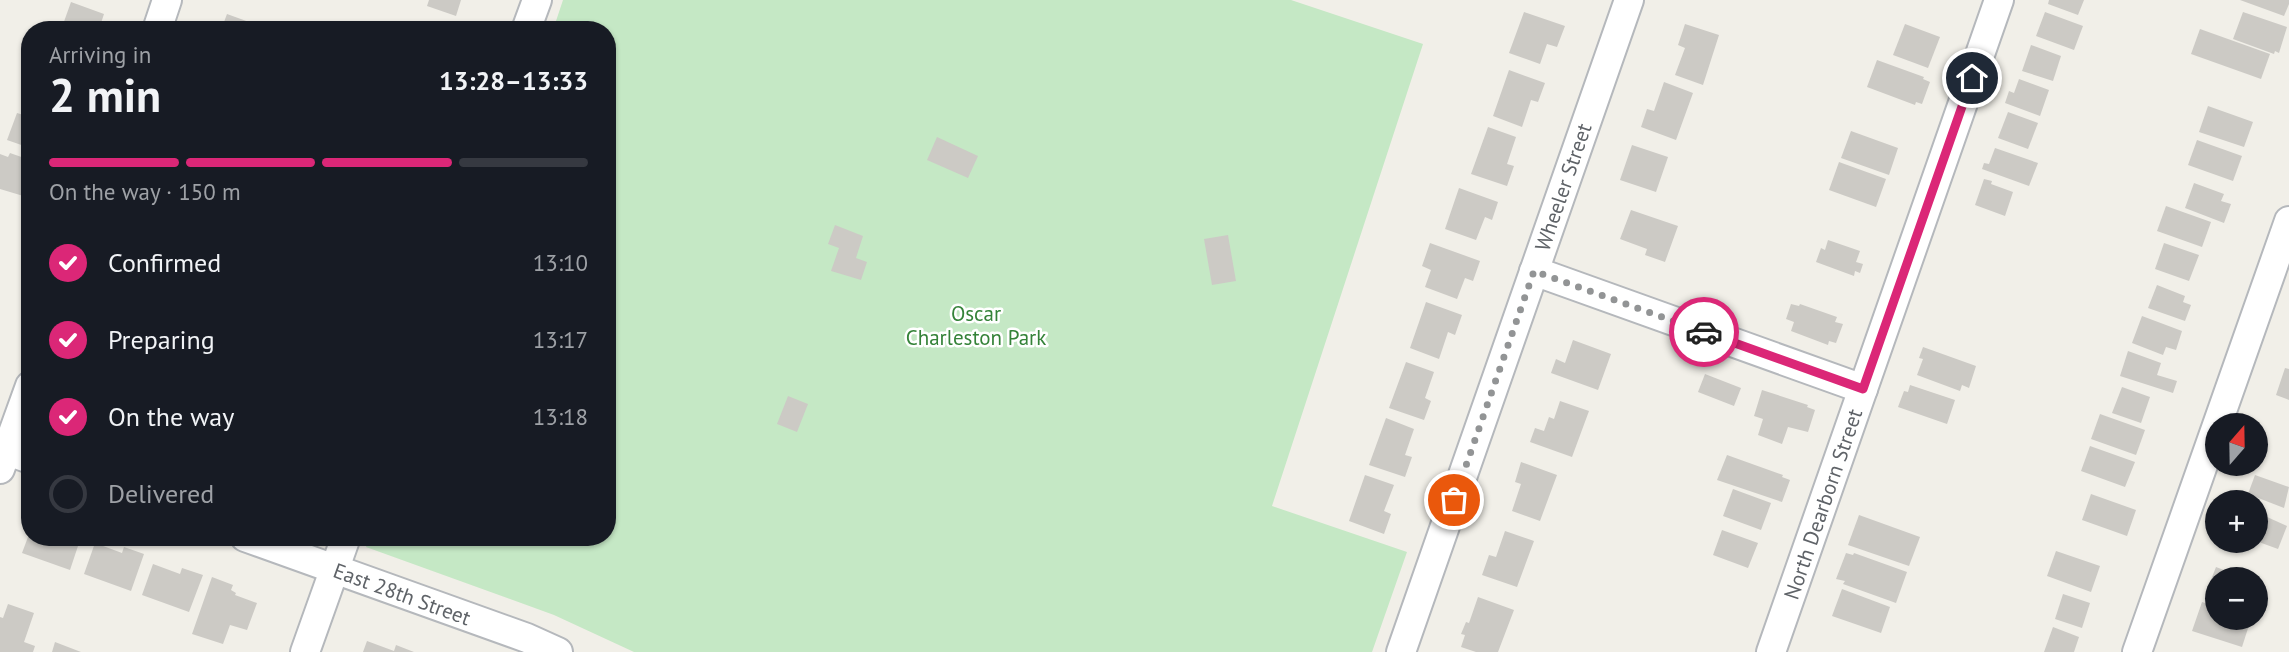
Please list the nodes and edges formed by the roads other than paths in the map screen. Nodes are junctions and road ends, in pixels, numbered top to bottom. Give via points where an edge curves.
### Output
1 (167, 0) edge
2 (537, 0) edge
3 (1629, 0) edge
4 (1999, 0) edge
5 (160, 21) edge
6 (529, 21) edge
7 (2289, 221) edge
8 (1534, 271) junction
9 (1863, 389) junction
10 (21, 416) edge
11 (9, 457) edge
12 (269, 546) edge
13 (343, 546) edge
14 (334, 570) junction
15 (305, 652) edge
16 (558, 652) edge
17 (1401, 652) edge
18 (1771, 652) edge
19 (2137, 652) edge

1 - 5 street
2 - 6 street
3 - 8 street, Wheeler Street
4 - 9 street, North Dearborn Street
7 - 19 street
8 - 9 street
8 - 17 street, Wheeler Street
9 - 18 street, North Dearborn Street
10 - 11 street
12 - 14 street, East 28th Street
13 - 14 street
14 - 15 street
14 - 16 street, East 28th Street

